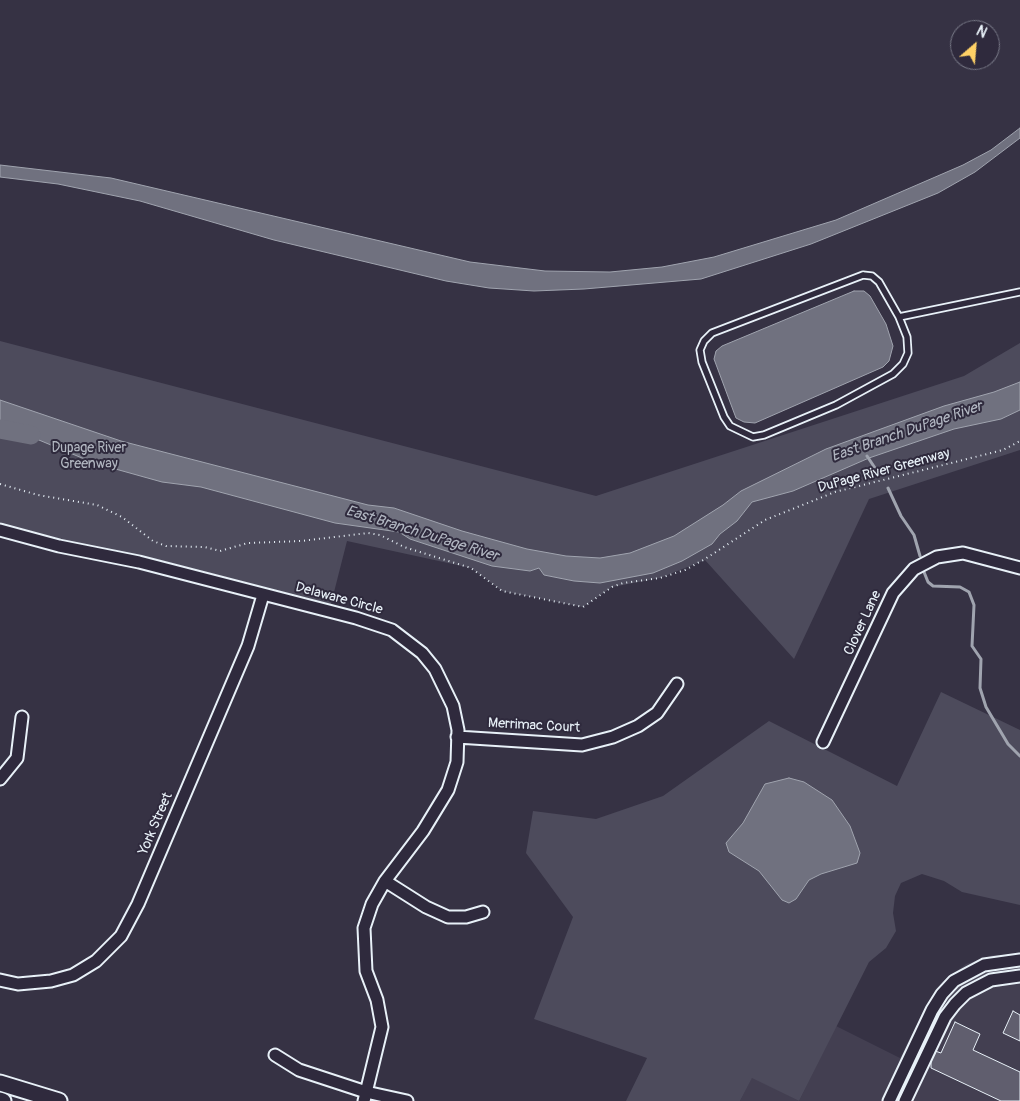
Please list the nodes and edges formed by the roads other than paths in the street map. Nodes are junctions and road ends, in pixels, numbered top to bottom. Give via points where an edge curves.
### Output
1 (1020, 292) edge
2 (899, 317) junction
3 (0, 530) edge
4 (1020, 568) edge
5 (263, 595) junction
6 (677, 684) dead end
7 (22, 717) dead end
8 (456, 737) junction
9 (823, 742) dead end
10 (0, 778) edge
11 (385, 881) junction
12 (483, 912) dead end
13 (1020, 960) edge
14 (1020, 976) edge
15 (0, 980) edge
16 (275, 1055) dead end
17 (0, 1083) edge
18 (365, 1096) edge
19 (59, 1101) edge
20 (407, 1101) edge
21 (889, 1101) edge
22 (905, 1101) edge

1 - 2 lane
2 - 2 lane via 879,282 864,275 712,333 700,350 702,362 730,426 753,437 764,435 836,405 892,374 903,364 908,353 907,337
3 - 5 street, Delaware Circle
4 - 9 street, Clover Lane via 962,553 937,557 914,569 893,593
5 - 8 street, Delaware Circle via 392,630 436,669 453,706 458,730
5 - 15 street, York Street via 248,646 138,904 121,936 96,961 73,975 18,984
6 - 8 street, Merrimac Court via 657,713 638,726 582,746
7 - 10 street via 17,758
8 - 11 street, Delaware Circle via 457,762 448,790
11 - 12 street via 448,917 466,917
11 - 18 street, Delaware Circle via 364,928 366,971 377,1000 382,1027
13 - 21 street via 984,965 954,981 932,1010
14 - 22 street via 991,980 966,993 955,1004 945,1017
16 - 18 street via 299,1070
17 - 19 main road
18 - 20 street

